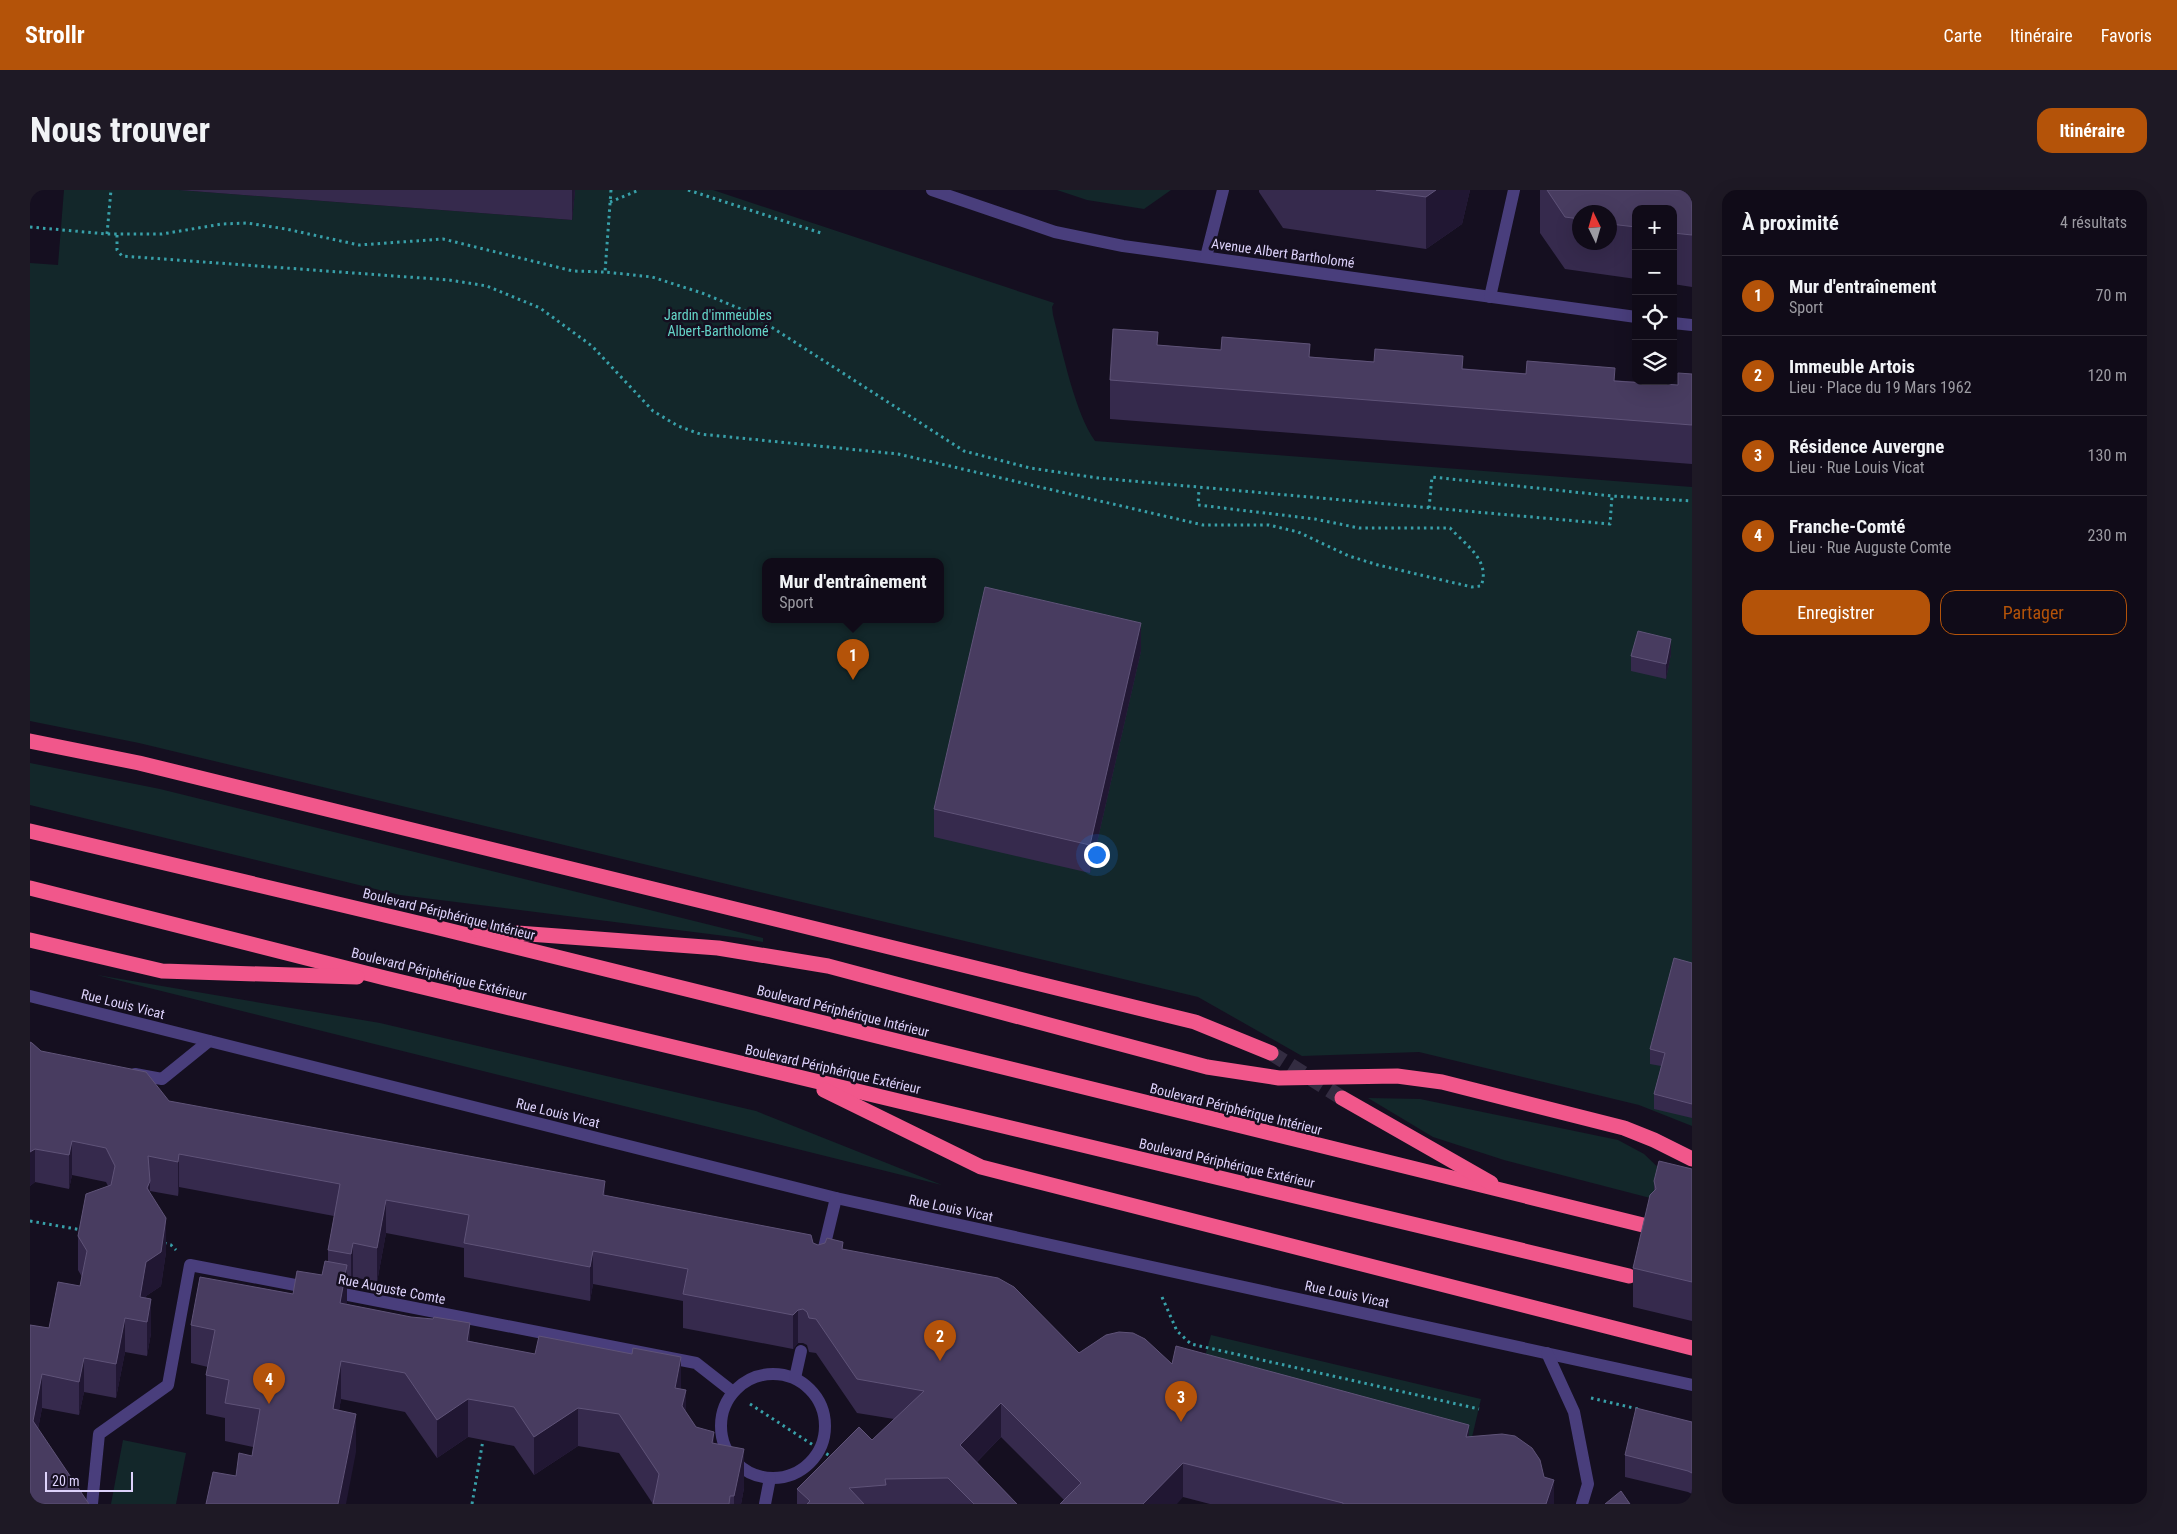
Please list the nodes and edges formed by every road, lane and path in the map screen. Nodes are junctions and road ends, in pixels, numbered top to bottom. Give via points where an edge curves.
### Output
1 (111, 190) edge
2 (612, 190) edge
3 (639, 190) edge
4 (688, 190) edge
5 (932, 190) edge
6 (1222, 190) edge
7 (1514, 190) edge
8 (610, 202) junction
9 (30, 227) edge
10 (107, 234) junction
11 (824, 234) dead end
12 (117, 235) junction
13 (1206, 258) junction
14 (605, 272) junction
15 (1490, 297) junction
16 (1632, 316) edge
17 (1677, 324) edge
18 (1692, 326) edge
19 (1199, 489) junction
20 (1612, 496) junction
21 (1692, 501) edge
22 (1429, 508) junction
23 (30, 741) edge
24 (30, 831) edge
25 (30, 888) edge
26 (435, 927) junction
27 (30, 940) edge
28 (385, 978) junction
29 (30, 996) edge
30 (209, 1041) junction
31 (1271, 1053) tunnel mouth
32 (124, 1071) edge
33 (798, 1077) junction
34 (1342, 1098) tunnel mouth
35 (1692, 1159) edge
36 (1507, 1193) junction
37 (836, 1198) junction
38 (30, 1221) edge
39 (1647, 1226) edge
40 (86, 1231) edge
41 (819, 1270) edge
42 (1629, 1276) dead end
43 (1162, 1297) dead end
44 (1692, 1348) edge
45 (801, 1351) dead end
46 (1547, 1353) junction
47 (795, 1378) junction
48 (1692, 1385) edge
49 (733, 1392) junction
50 (1564, 1392) junction
51 (1479, 1409) dead end
52 (1646, 1412) edge
53 (483, 1440) edge
54 (820, 1451) junction
55 (838, 1460) edge
56 (770, 1478) junction
57 (92, 1504) edge
58 (472, 1504) edge
59 (765, 1504) edge
60 (1582, 1504) edge

1 - 10 path
2 - 8 path
3 - 8 path
4 - 11 path
5 - 13 street, Avenue Albert Bartholomé via 1055,232
6 - 13 street
7 - 15 street
8 - 14 path
9 - 10 path
10 - 12 path
12 - 14 path via 162,234 247,223 358,244 443,239 573,270
12 - 19 path via 117,250 122,256 487,286 540,308 592,346 652,411 700,434 898,454 1203,525 1270,525 1298,532 1349,556 1378,565 1472,587 1481,586 1484,577 1483,563 1450,528 1359,528 1315,519 1198,505
13 - 15 street, Avenue Albert Bartholomé
14 - 19 path via 652,277 748,312 964,451 1030,468
15 - 16 street, Avenue Albert Bartholomé
17 - 18 street
19 - 22 path
20 - 21 path
20 - 22 path via 1610,524
20 - 22 path via 1432,478
23 - 31 highway via 139,763 1195,1022
24 - 26 highway, Boulevard Périphérique Intérieur
25 - 28 highway, Boulevard Périphérique Extérieur
26 - 35 highway via 718,948 828,966 1207,1067 1279,1078 1397,1076 1442,1082 1624,1128
26 - 36 highway, Boulevard Périphérique Intérieur
27 - 28 highway via 162,971
28 - 33 highway, Boulevard Périphérique Extérieur
29 - 30 street, Rue Louis Vicat
30 - 32 street via 162,1079
30 - 37 street, Rue Louis Vicat
33 - 42 highway, Boulevard Périphérique Extérieur
33 - 44 highway via 981,1167
34 - 36 highway
36 - 39 highway, Boulevard Périphérique Intérieur
37 - 41 street
37 - 46 street, Rue Louis Vicat
38 - 40 path
43 - 51 path via 1176,1331 1191,1344
45 - 47 street
46 - 48 street, Rue Louis Vicat
46 - 50 street
47 - 49 street via 779,1373 762,1375 746,1381
47 - 54 street via 810,1388 820,1401 826,1418
49 - 54 path
49 - 56 street via 724,1406 722,1438 739,1466 754,1475
49 - 57 street, Rue Auguste Comte via 696,1363 190,1265 168,1385 99,1434
50 - 52 path
50 - 60 street via 1574,1412 1588,1484
53 - 58 path
54 - 55 path
54 - 56 street via 799,1472
56 - 59 street

